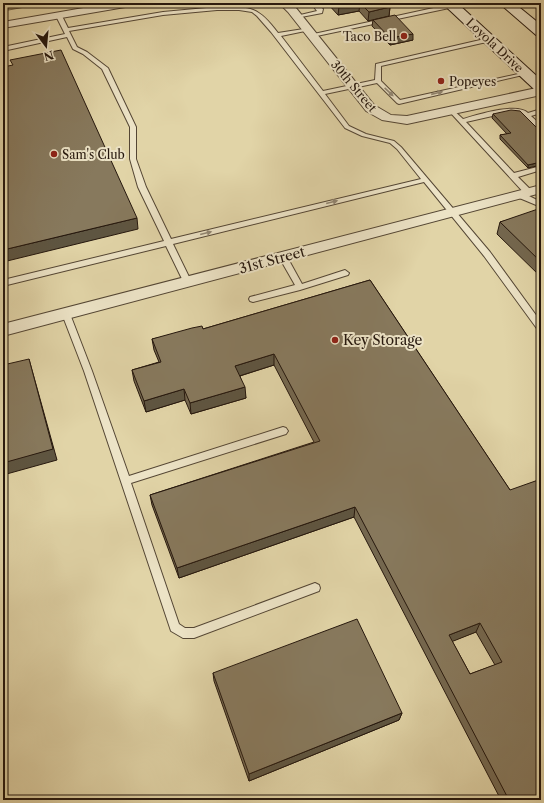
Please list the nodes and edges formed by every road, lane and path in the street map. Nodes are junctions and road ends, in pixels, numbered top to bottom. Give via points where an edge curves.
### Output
1 (131, 3) edge
2 (284, 3) edge
3 (314, 3) edge
4 (506, 3) edge
5 (451, 5) edge
6 (59, 16) junction
7 (298, 17) junction
8 (3, 25) edge
9 (538, 27) edge
10 (67, 32) junction
11 (310, 32) junction
12 (277, 35) junction
13 (489, 40) junction
14 (3, 48) edge
15 (525, 73) junction
16 (378, 81) junction
17 (354, 87) junction
18 (541, 88) edge
19 (541, 91) edge
20 (321, 93) junction
21 (451, 110) junction
22 (541, 111) edge
23 (528, 115) junction
24 (462, 121) junction
25 (541, 128) edge
26 (541, 168) edge
27 (513, 176) junction
28 (425, 180) junction
29 (530, 192) edge
30 (541, 205) edge
31 (452, 212) junction
32 (168, 242) junction
33 (283, 258) junction
34 (345, 273) dead end
35 (3, 282) edge
36 (188, 283) junction
37 (300, 287) junction
38 (253, 299) dead end
39 (66, 314) junction
40 (541, 328) edge
41 (3, 330) edge
42 (283, 431) dead end
43 (126, 481) junction
44 (315, 588) dead end

1 - 6 street
2 - 7 street, 30th Street
3 - 7 lane via 320,12
4 - 9 main road
5 - 11 lane
5 - 13 main road, Loyola Drive
6 - 8 street
6 - 10 lane
7 - 11 street, 30th Street
10 - 12 lane via 169,10 226,4 253,11
10 - 14 lane
10 - 32 lane via 74,48 85,52 105,68 133,127 133,160 142,187
11 - 12 lane
11 - 17 street, 30th Street
12 - 20 lane
13 - 15 main road, Loyola Drive
13 - 16 lane via 378,65
16 -> 15 lane via 399,102
15 - 18 main road, Loyola Drive
16 - 17 lane
17 - 20 lane
17 - 21 street, 30th Street via 370,108 381,117 392,120 406,120
19 - 21 street, 30th Street
20 - 28 lane via 347,127 364,135 392,142
21 - 24 lane
22 - 23 lane
23 - 24 lane via 523,111 510,110
23 - 25 lane
24 - 27 lane
26 - 27 lane
27 - 29 lane
28 - 31 lane
32 -> 28 lane
29 - 30 lane
29 - 31 street, 31st Street
31 - 33 street, 31st Street
31 - 40 lane via 487,254
32 - 35 lane
32 - 36 lane
33 - 36 street, 31st Street
33 - 37 lane
34 - 37 lane
36 - 39 street, 31st Street
37 - 38 lane
39 - 41 street, 31st Street
39 - 43 lane
42 - 43 lane
43 - 44 lane via 175,627 183,633 194,633

